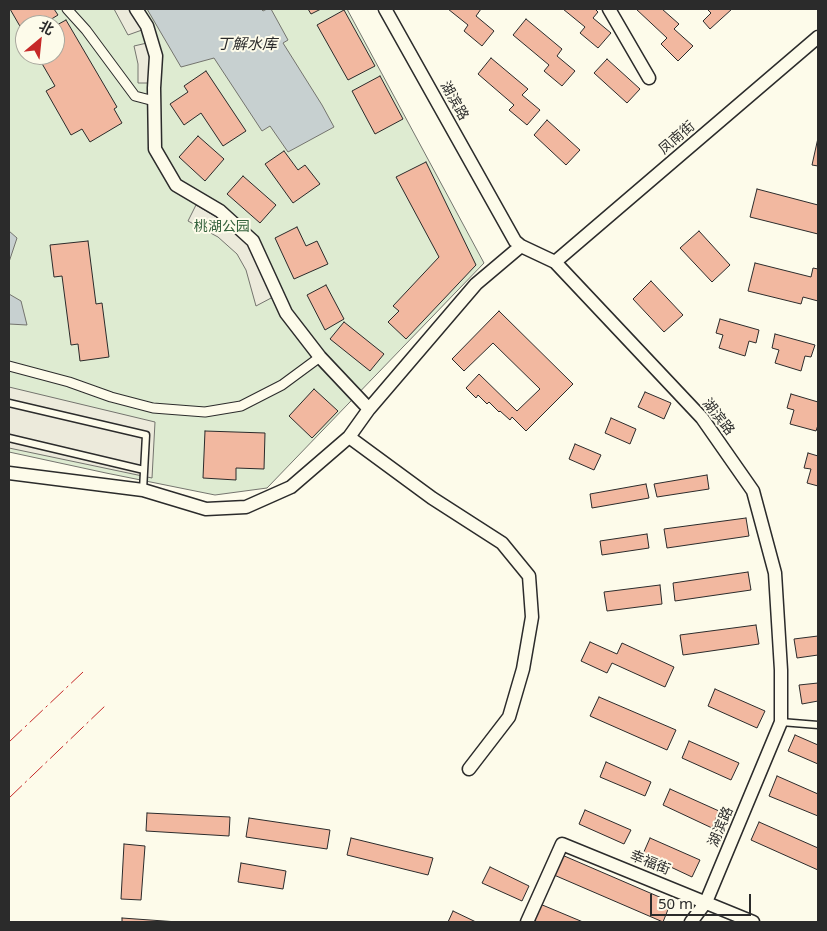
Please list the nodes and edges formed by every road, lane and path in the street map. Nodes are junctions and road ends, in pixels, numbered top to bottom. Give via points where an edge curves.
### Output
1 (68, 9) edge
2 (136, 9) edge
3 (386, 9) edge
4 (609, 9) edge
5 (818, 37) edge
6 (649, 78) dead end
7 (154, 101) junction
8 (521, 246) junction
9 (555, 262) junction
10 (320, 357) junction
11 (9, 366) edge
12 (9, 403) edge
13 (369, 409) junction
14 (350, 437) junction
15 (9, 438) edge
16 (144, 470) junction
17 (9, 473) edge
18 (143, 490) junction
19 (781, 722) junction
20 (818, 725) edge
21 (469, 769) dead end
22 (706, 902) junction
23 (527, 922) edge
24 (691, 922) edge
25 (753, 922) edge

1 - 7 street via 135,96
2 - 7 street via 148,26 156,56
3 - 8 street, 湖滨路 via 515,241
4 - 6 street
5 - 9 street, 凤南街
7 - 10 street via 155,150 176,185 220,211 253,241 286,314
8 - 9 street, 湖滨路
8 - 13 street via 476,284
9 - 19 street, 湖滨路 via 702,418 753,491 775,573
10 - 11 street via 282,385 241,406 206,412 153,408
10 - 13 street
12 - 16 lane via 146,435
13 - 14 street
14 - 18 street via 291,487 246,507 206,508
14 - 21 street via 432,498 502,543 529,576 532,617 523,669 509,717
15 - 16 lane
16 - 18 lane
17 - 18 street
19 - 20 lane
19 - 22 street, 湖滨路
22 - 23 street, 幸福街 via 562,844
22 - 24 street, 湖滨路
22 - 25 street, 幸福街

